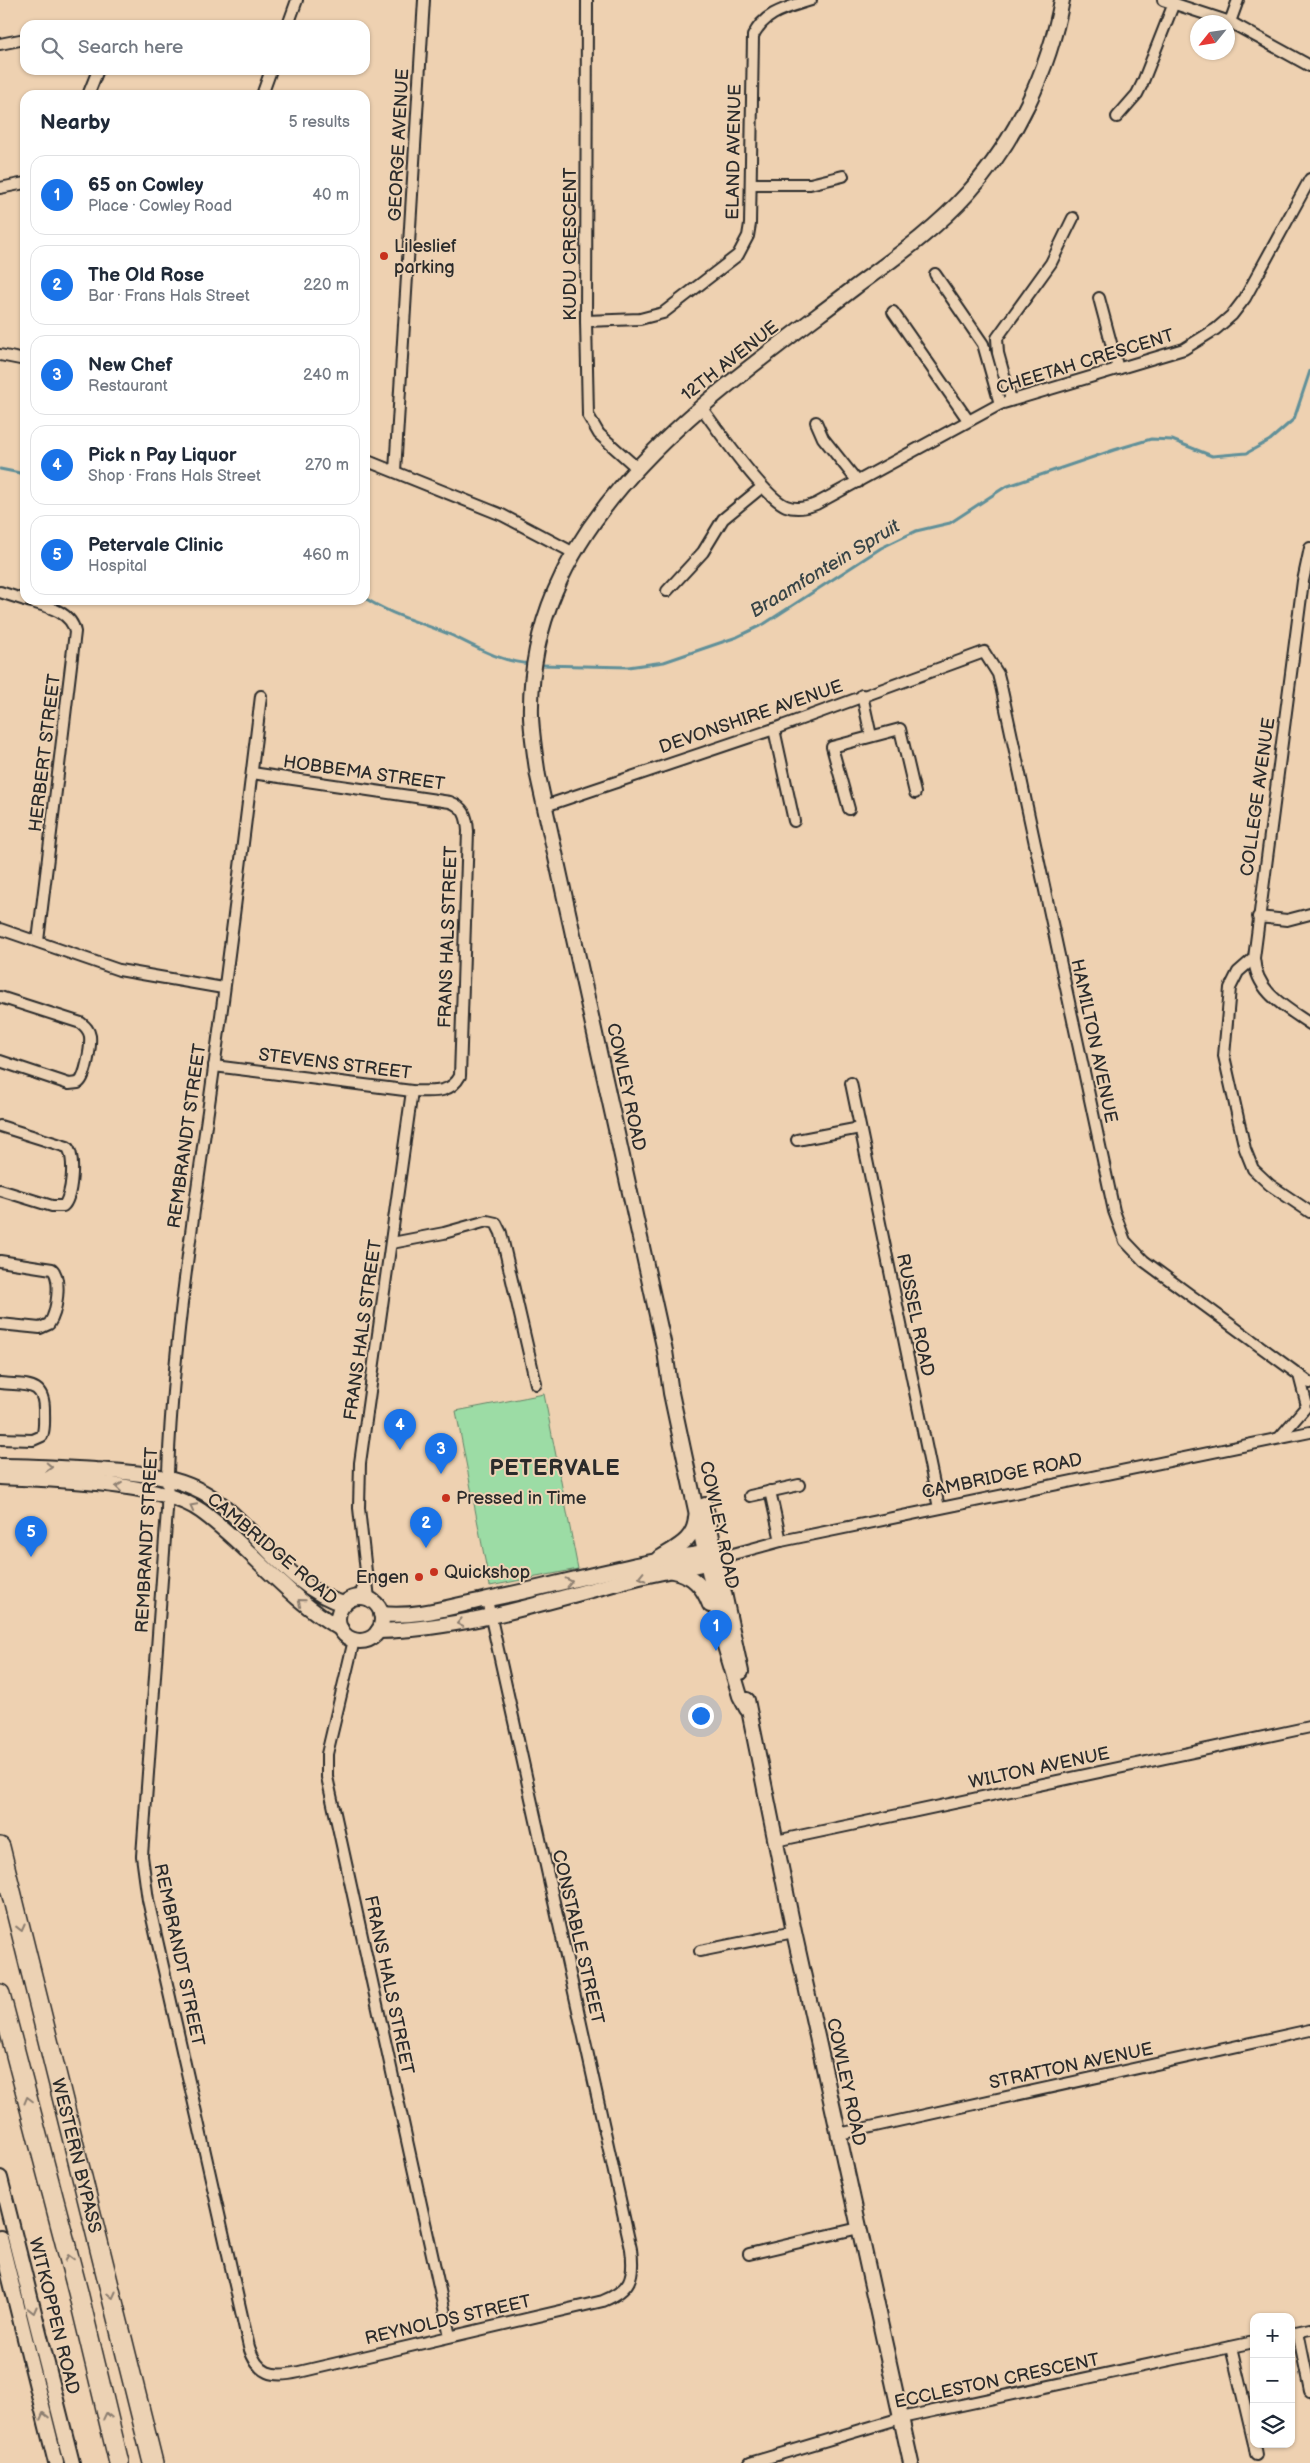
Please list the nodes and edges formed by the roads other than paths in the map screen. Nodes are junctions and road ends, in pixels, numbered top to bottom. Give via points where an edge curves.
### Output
1 (297, 0) edge
2 (424, 0) edge
3 (587, 0) edge
4 (811, 0) edge
5 (1062, 0) edge
6 (1162, 0) edge
7 (1238, 0) edge
8 (1174, 3) junction
9 (1209, 15) edge
10 (1233, 15) edge
11 (290, 20) edge
12 (1235, 25) edge
13 (20, 40) edge
14 (0, 44) edge
15 (1310, 66) edge
16 (96, 75) edge
17 (269, 75) edge
18 (90, 90) edge
19 (264, 90) edge
20 (1117, 117) dead end
21 (844, 176) dead end
22 (1310, 179) edge
23 (20, 184) edge
24 (751, 184) junction
25 (0, 188) edge
26 (1073, 218) dead end
27 (935, 274) dead end
28 (1099, 298) dead end
29 (893, 312) dead end
30 (586, 321) junction
31 (0, 355) edge
32 (20, 359) edge
33 (1118, 369) junction
34 (1011, 400) junction
35 (1000, 404) junction
36 (701, 407) junction
37 (968, 420) junction
38 (816, 422) dead end
39 (370, 462) edge
40 (637, 468) junction
41 (395, 471) junction
42 (858, 482) junction
43 (762, 487) junction
44 (1310, 550) edge
45 (574, 553) junction
46 (667, 591) dead end
47 (0, 592) edge
48 (20, 598) edge
49 (41, 605) edge
50 (968, 657) joint
51 (261, 696) dead end
52 (862, 696) junction
53 (774, 729) junction
54 (871, 736) junction
55 (252, 773) junction
56 (915, 793) dead end
57 (545, 806) junction
58 (849, 810) dead end
59 (466, 815) joint
60 (794, 821) dead end
61 (1310, 914) edge
62 (1258, 917) junction
63 (0, 929) edge
64 (38, 941) junction
65 (1254, 958) junction
66 (223, 988) junction
67 (0, 997) edge
68 (1310, 1024) edge
69 (0, 1061) edge
70 (214, 1066) junction
71 (851, 1083) dead end
72 (452, 1088) joint
73 (412, 1091) junction
74 (0, 1126) edge
75 (860, 1128) junction
76 (797, 1140) dead end
77 (0, 1190) edge
78 (1310, 1212) edge
79 (392, 1243) junction
80 (0, 1261) edge
81 (0, 1324) edge
82 (1299, 1375) junction
83 (670, 1376) junction
84 (0, 1383) edge
85 (1310, 1383) edge
86 (536, 1384) dead end
87 (1307, 1402) edge
88 (1310, 1419) edge
89 (1310, 1432) edge
90 (1280, 1437) junction
91 (0, 1439) edge
92 (0, 1466) edge
93 (0, 1477) edge
94 (168, 1478) junction
95 (799, 1485) dead end
96 (770, 1491) junction
97 (167, 1495) junction
98 (750, 1496) dead end
99 (696, 1505) junction
100 (939, 1508) junction
101 (781, 1541) junction
102 (711, 1557) junction
103 (653, 1562) junction
104 (670, 1571) junction
105 (365, 1598) junction
106 (487, 1600) junction
107 (344, 1604) junction
108 (381, 1614) junction
109 (491, 1617) junction
110 (341, 1629) junction
111 (378, 1631) junction
112 (354, 1640) junction
113 (725, 1646) junction
114 (747, 1709) junction
115 (1310, 1727) edge
116 (776, 1842) junction
117 (0, 1847) edge
118 (794, 1932) junction
119 (700, 1951) dead end
120 (0, 1994) edge
121 (1310, 2030) edge
122 (839, 2134) junction
123 (0, 2178) edge
124 (859, 2228) junction
125 (0, 2238) edge
126 (749, 2254) dead end
127 (630, 2282) joint
128 (1310, 2329) edge
129 (1295, 2332) edge
130 (450, 2336) junction
131 (1250, 2343) edge
132 (1231, 2347) junction
133 (267, 2374) joint
134 (1310, 2391) edge
135 (901, 2418) junction
136 (1250, 2427) edge
137 (1255, 2448) edge
138 (1256, 2455) dead end
139 (56, 2463) edge
140 (72, 2463) edge
141 (119, 2463) edge
142 (153, 2463) edge
143 (750, 2463) edge
144 (911, 2463) edge

1 - 11 street
2 - 41 street, GEORGE AVENUE
3 - 30 street, KUDU CRESCENT
4 - 24 street, ELAND AVENUE via 767,17 753,36
5 - 36 street, 12TH AVENUE via 1051,47 1017,126 993,163 967,194 900,254
6 - 8 street
7 - 10 street
8 - 9 street
8 - 20 street via 1142,84
12 - 15 street
13 - 14 street
16 - 18 street
17 - 19 street
21 - 24 street via 810,184
22 - 33 street, CHEETAH CRESCENT via 1232,315 1202,340
23 - 25 street
24 - 30 street, ELAND AVENUE via 748,236 731,262 663,313 640,319
26 - 34 street via 1051,262 997,338
27 - 35 street via 983,344
28 - 33 street
29 - 37 street
30 - 40 street, KUDU CRESCENT via 588,415 599,434
31 - 32 street
33 - 34 street, CHEETAH CRESCENT
34 - 35 street, CHEETAH CRESCENT
35 - 37 street, CHEETAH CRESCENT
36 - 40 street, 12TH AVENUE
36 - 43 street, CHEETAH CRESCENT
37 - 42 street, CHEETAH CRESCENT
38 - 42 street via 823,438
39 - 41 street
40 - 45 street, 12TH AVENUE
41 - 45 street via 502,515
42 - 43 street, CHEETAH CRESCENT via 816,504 797,508 778,502
43 - 46 street via 723,519 703,552
44 - 62 street, COLLEGE AVENUE
45 - 57 street, 12TH AVENUE via 552,599 534,675 531,716 534,753
47 - 48 street, HERBERT STREET
49 - 64 street, HERBERT STREET via 68,617 75,632
50 - 52 street, DEVONSHIRE AVENUE
50 - 82 street, HAMILTON AVENUE via 984,652 998,674 1114,1211 1125,1241 1144,1261
51 - 55 street, REMBRANDT STREET
52 - 53 street, DEVONSHIRE AVENUE
52 - 54 street
53 - 57 street, DEVONSHIRE AVENUE
53 - 60 street
54 - 56 street via 900,729
54 - 58 street via 832,747
55 - 59 street, HOBBEMA STREET via 450,802 457,804
55 - 66 street, REMBRANDT STREET
57 - 83 street, COWLEY ROAD
59 - 72 street, FRANS HALS STREET via 460,1076
61 - 62 street via 1287,920
62 - 65 street, COLLEGE AVENUE
63 - 64 street
64 - 66 street via 119,970
65 - 68 street, COLLEGE AVENUE via 1257,976 1266,991
65 - 78 street via 1238,972 1230,988 1224,1043 1245,1149 1253,1169 1270,1185
66 - 70 street, REMBRANDT STREET
67 - 69 street via 81,1023 90,1037 84,1077 78,1083 69,1084
70 - 73 street, STEVENS STREET
70 - 94 street, REMBRANDT STREET via 181,1298
71 - 75 street, RUSSEL ROAD
72 - 73 street, STEVENS STREET via 437,1092
73 - 79 street, FRANS HALS STREET
74 - 77 street via 67,1147 73,1161 68,1200 62,1206
75 - 76 street
75 - 100 street, RUSSEL ROAD
79 - 86 street via 444,1233 487,1220 496,1223
79 - 105 street, FRANS HALS STREET via 360,1472 360,1508 368,1573
80 - 81 street via 52,1269 57,1281 54,1314 49,1324 40,1328
82 - 85 street, HAMILTON AVENUE
82 - 87 street
83 - 99 street, COWLEY ROAD
83 - 102 street, COWLEY ROAD via 678,1391
84 - 91 street via 36,1388 44,1400 42,1436 33,1440
87 - 88 street
87 - 90 street
89 - 90 street, CAMBRIDGE ROAD
90 - 100 street, CAMBRIDGE ROAD
92 -> 94 street, CAMBRIDGE ROAD via 133,1472
97 -> 93 street, CAMBRIDGE ROAD via 125,1487
94 - 97 street, REMBRANDT STREET
94 - 107 street, CAMBRIDGE ROAD via 203,1492 219,1503 306,1585 332,1601
95 - 96 street
96 - 98 street
96 - 101 street
110 -> 97 street, CAMBRIDGE ROAD via 299,1601 201,1511
97 - 133 street, REMBRANDT STREET via 143,1840 144,1877 249,2347 256,2363
99 - 102 street, COWLEY ROAD
99 - 103 street via 692,1535
100 - 101 street, CAMBRIDGE ROAD
101 - 102 street, CAMBRIDGE ROAD
102 - 103 street, CAMBRIDGE ROAD
102 - 104 street, CAMBRIDGE ROAD
102 - 113 street, COWLEY ROAD
102 - 114 street, COWLEY ROAD via 746,1693
106 -> 103 street, CAMBRIDGE ROAD
104 -> 109 street, CAMBRIDGE ROAD
104 - 113 street via 699,1584
105 - 107 street via 351,1599
105 - 108 street via 377,1605
106 - 108 street, CAMBRIDGE ROAD via 411,1615
106 - 109 street, CONSTABLE STREET
107 - 110 street via 338,1616
108 - 111 street
109 -> 111 street, CAMBRIDGE ROAD via 409,1631
109 - 127 street, CONSTABLE STREET via 631,2249
110 - 112 street
111 - 112 street via 367,1639
112 - 130 street, FRANS HALS STREET via 327,1754 327,1778
113 - 114 street, COWLEY ROAD
114 - 116 street, COWLEY ROAD
115 - 116 street, WILTON AVENUE
116 - 118 street, COWLEY ROAD
117 -> 142 highway, WESTERN BYPASS
118 - 119 street
118 - 122 street, COWLEY ROAD
141 -> 120 highway, WESTERN BYPASS
121 - 122 street, STRATTON AVENUE
122 - 124 street, COWLEY ROAD
123 -> 140 street, WITKOPPEN ROAD
124 - 126 street
124 - 135 street, COWLEY ROAD
139 -> 125 street, WITKOPPEN ROAD
127 - 130 street, REYNOLDS STREET via 616,2296 603,2301
128 - 129 street
129 - 134 street
130 - 133 street, REYNOLDS STREET via 288,2375
131 - 132 street, ECCLESTON CRESCENT
132 - 135 street, ECCLESTON CRESCENT
132 - 136 street
135 - 143 street, ECCLESTON CRESCENT
135 - 144 street, COWLEY ROAD
137 - 138 street

